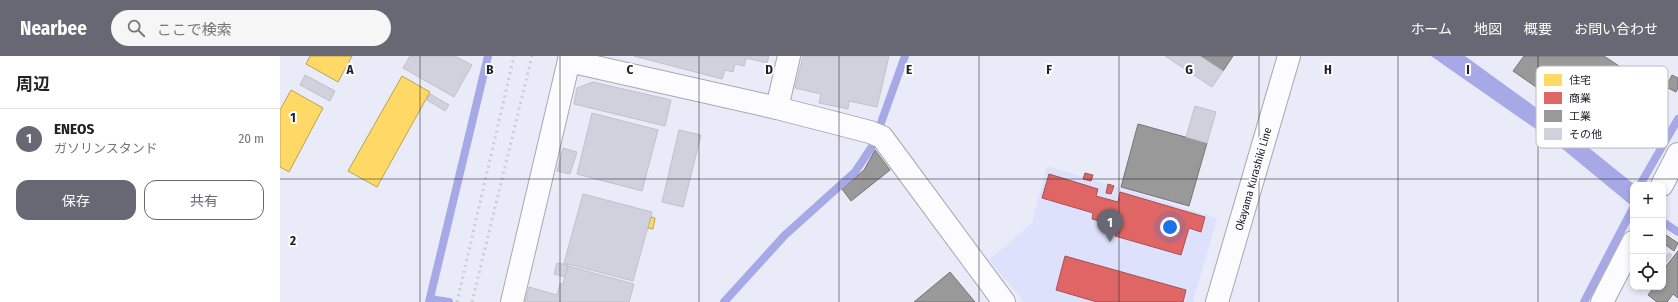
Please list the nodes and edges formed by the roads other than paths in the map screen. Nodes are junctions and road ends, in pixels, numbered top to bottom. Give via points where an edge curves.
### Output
1 (790, 56) edge
2 (1289, 56) edge
3 (570, 59) edge
4 (777, 108) junction
5 (1678, 154) edge
6 (1664, 182) edge
7 (1630, 248) edge
8 (512, 302) edge
9 (1004, 302) edge
10 (1217, 302) edge
11 (1602, 302) edge

1 - 4 street
2 - 10 street, Okayama Kurashiki Line
3 - 4 street
3 - 8 street
4 - 9 street via 876,134
5 - 6 street
7 - 11 street

